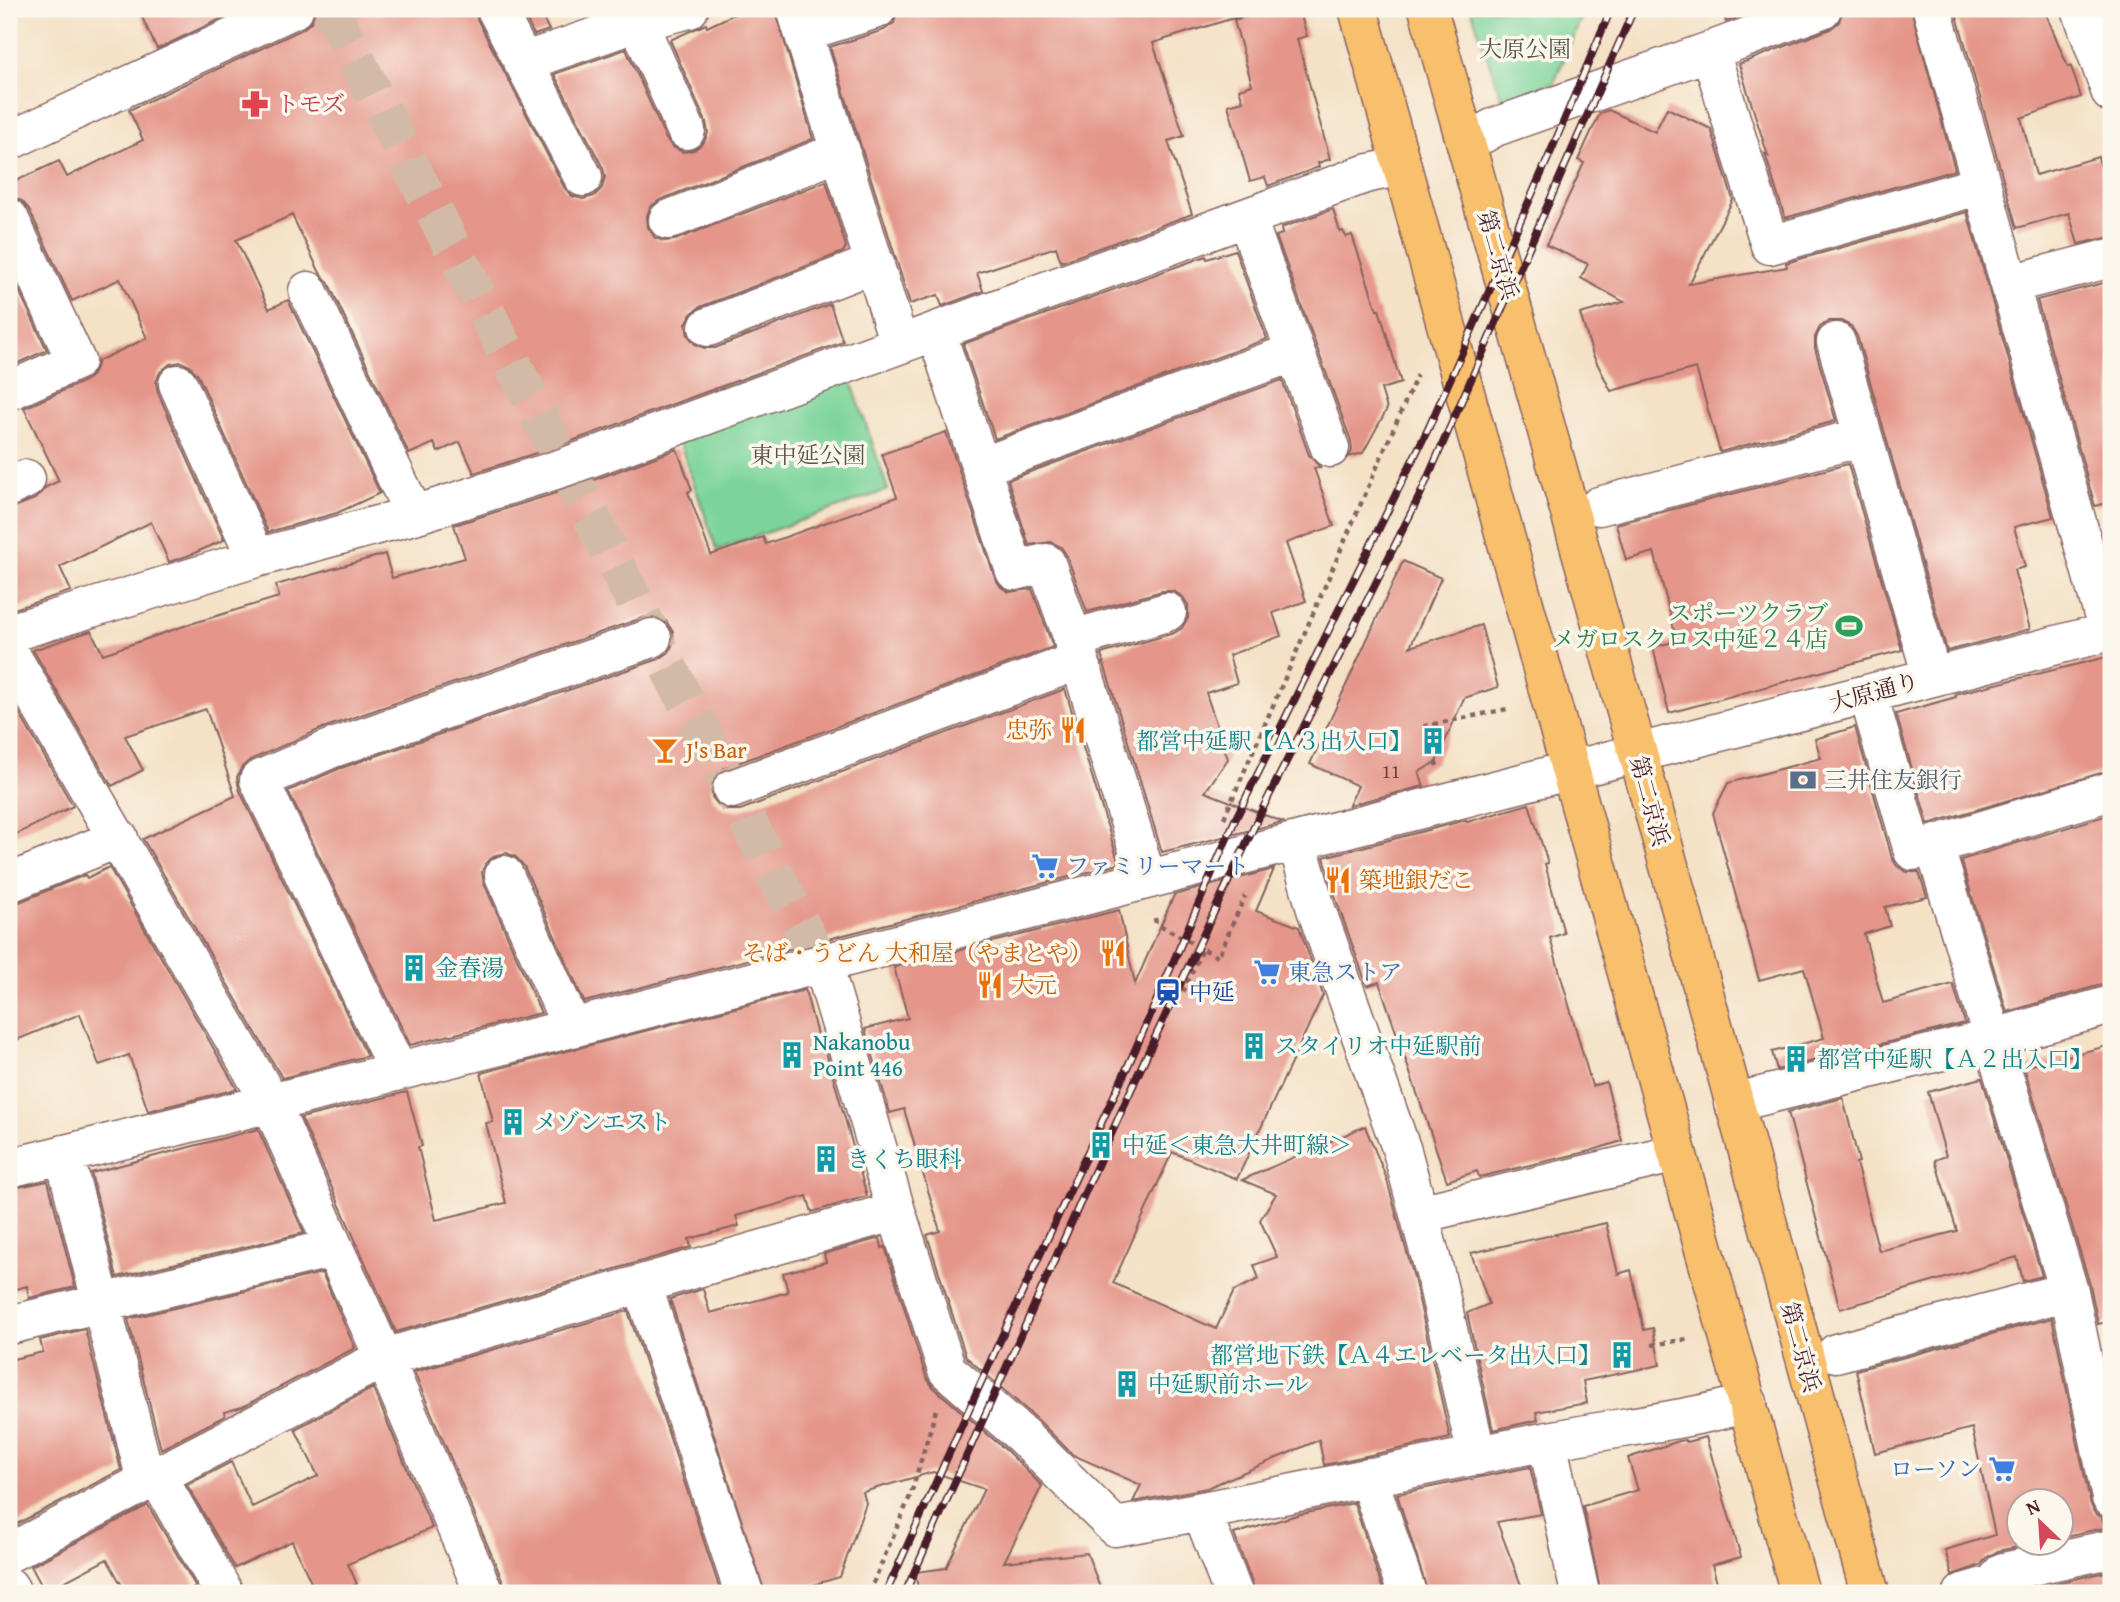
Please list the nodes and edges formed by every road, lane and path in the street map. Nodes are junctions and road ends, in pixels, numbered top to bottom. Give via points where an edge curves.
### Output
1 (294, 9) edge
2 (496, 9) edge
3 (689, 9) edge
4 (877, 9) edge
5 (1358, 9) edge
6 (1427, 9) edge
7 (1822, 9) edge
8 (1932, 9) edge
9 (2081, 9) edge
10 (635, 16) edge
11 (800, 20) edge
12 (1710, 51) junction
13 (523, 62) junction
14 (2108, 73) edge
15 (686, 130) dead end
16 (9, 141) edge
17 (1466, 143) junction
18 (841, 151) junction
19 (1402, 166) junction
20 (583, 177) dead end
21 (1982, 186) junction
22 (9, 218) edge
23 (1247, 219) junction
24 (668, 220) dead end
25 (2111, 258) edge
26 (875, 263) junction
27 (2010, 284) junction
28 (308, 291) dead end
29 (708, 327) dead end
30 (936, 331) junction
31 (1836, 342) dead end
32 (900, 344) junction
33 (1295, 352) junction
34 (1417, 375) dead end
35 (178, 384) dead end
36 (9, 391) edge
37 (1863, 436) junction
38 (1330, 448) dead end
39 (981, 467) junction
40 (1599, 506) dead end
41 (414, 515) junction
42 (256, 558) junction
43 (1167, 612) dead end
44 (2109, 631) edge
45 (9, 633) edge
46 (652, 638) dead end
47 (1076, 649) junction
48 (9, 652) edge
49 (1932, 677) junction
50 (1868, 694) junction
51 (1507, 709) dead end
52 (1638, 754) junction
53 (1436, 762) dead end
54 (1569, 769) junction
55 (732, 789) dead end
56 (2111, 791) edge
57 (119, 838) junction
58 (1297, 842) junction
59 (1934, 845) junction
60 (1204, 863) junction
61 (504, 875) dead end
62 (1147, 879) junction
63 (9, 883) edge
64 (1243, 900) dead end
65 (1161, 925) dead end
66 (1203, 948) junction
67 (821, 964) junction
68 (1183, 992) dead end
69 (2111, 1005) edge
70 (572, 1028) junction
71 (1994, 1038) junction
72 (398, 1071) junction
73 (271, 1103) junction
74 (1733, 1103) junction
75 (1677, 1153) junction
76 (64, 1154) junction
77 (9, 1168) edge
78 (896, 1210) junction
79 (1419, 1214) junction
80 (334, 1248) junction
81 (642, 1284) junction
82 (2068, 1291) junction
83 (99, 1302) junction
84 (9, 1325) edge
85 (1688, 1339) dead end
86 (1652, 1345) dead end
87 (1836, 1353) dead end
88 (384, 1359) junction
89 (947, 1370) junction
90 (1748, 1403) junction
91 (1547, 1441) junction
92 (1477, 1456) junction
93 (1368, 1477) junction
94 (151, 1479) junction
95 (2111, 1498) edge
96 (1202, 1512) junction
97 (2111, 1549) edge
98 (9, 1553) edge
99 (9, 1587) edge
100 (12, 1593) edge
101 (224, 1593) edge
102 (484, 1593) edge
103 (744, 1593) edge
104 (869, 1593) edge
105 (1233, 1593) edge
106 (1407, 1593) edge
107 (1580, 1593) edge
108 (1800, 1593) edge
109 (1870, 1593) edge
110 (1963, 1593) edge

1 - 16 street
2 - 13 street
3 - 10 street
4 - 11 street
5 - 19 highway
6 - 17 highway, 第二京浜
7 - 12 street
8 - 21 street
9 - 14 street
10 - 13 street
10 - 15 street
11 - 18 street
12 - 17 street via 1495,127
12 - 21 street via 1770,246
13 - 20 street
17 - 52 highway, 第二京浜
18 - 24 street
18 - 26 street
19 - 23 street via 1365,174
19 - 54 highway
21 - 27 street
22 - 36 street via 76,361
23 - 30 street
23 - 33 street
25 - 27 street
26 - 29 street
26 - 32 street
27 - 44 street
28 - 41 street
30 - 32 street
30 - 39 street
31 - 37 street
32 - 41 street via 565,467
33 - 38 street
33 - 39 street
34 - 60 path
35 - 42 street
37 - 40 street
37 - 49 street
39 - 47 street via 1015,571 1046,563
41 - 42 street
42 - 45 street
43 - 47 street
44 - 49 street, 大原通り
46 - 72 street via 330,749 258,780
47 - 55 street
47 - 62 street
48 - 57 street
49 - 50 street, 大原通り
50 - 52 street, 大原通り
50 - 59 street via 1913,851
51 - 53 path via 1425,726
52 - 54 street, 大原通り
52 - 74 highway, 第二京浜
54 - 58 street, 大原通り
54 - 75 highway
56 - 59 street
57 - 63 street
57 - 73 street
58 - 60 street, 大原通り
58 - 79 street
59 - 71 street
60 - 62 street, 大原通り
61 - 70 street
62 - 67 street, 大原通り
64 - 66 path via 1218,957
65 - 66 path
66 - 68 path
67 - 70 street, 大原通り
67 - 78 street
69 - 71 street
70 - 72 street, 大原通り
71 - 74 street
71 - 82 street
72 - 73 street, 大原通り
73 - 76 street, 大原通り
73 - 80 street
74 - 109 highway, 第二京浜
75 - 79 street
75 - 90 highway
76 - 77 street, 大原通り
76 - 83 street
78 - 81 street
78 - 89 street
79 - 92 street
80 - 83 street
80 - 88 street
81 - 88 street
81 - 103 street
82 - 87 street
82 - 95 street
83 - 84 street
83 - 94 street
85 - 86 path
88 - 94 street
88 - 102 street
89 - 96 street via 1023,1436 1115,1527
89 - 104 path via 911,1494
90 - 91 street via 1690,1418
90 - 108 highway
91 - 92 street
91 - 107 street
92 - 93 street
93 - 96 street
93 - 106 street
94 - 98 street
94 - 101 street
96 - 105 street
97 - 110 street via 2003,1572 1994,1584
99 - 100 street

